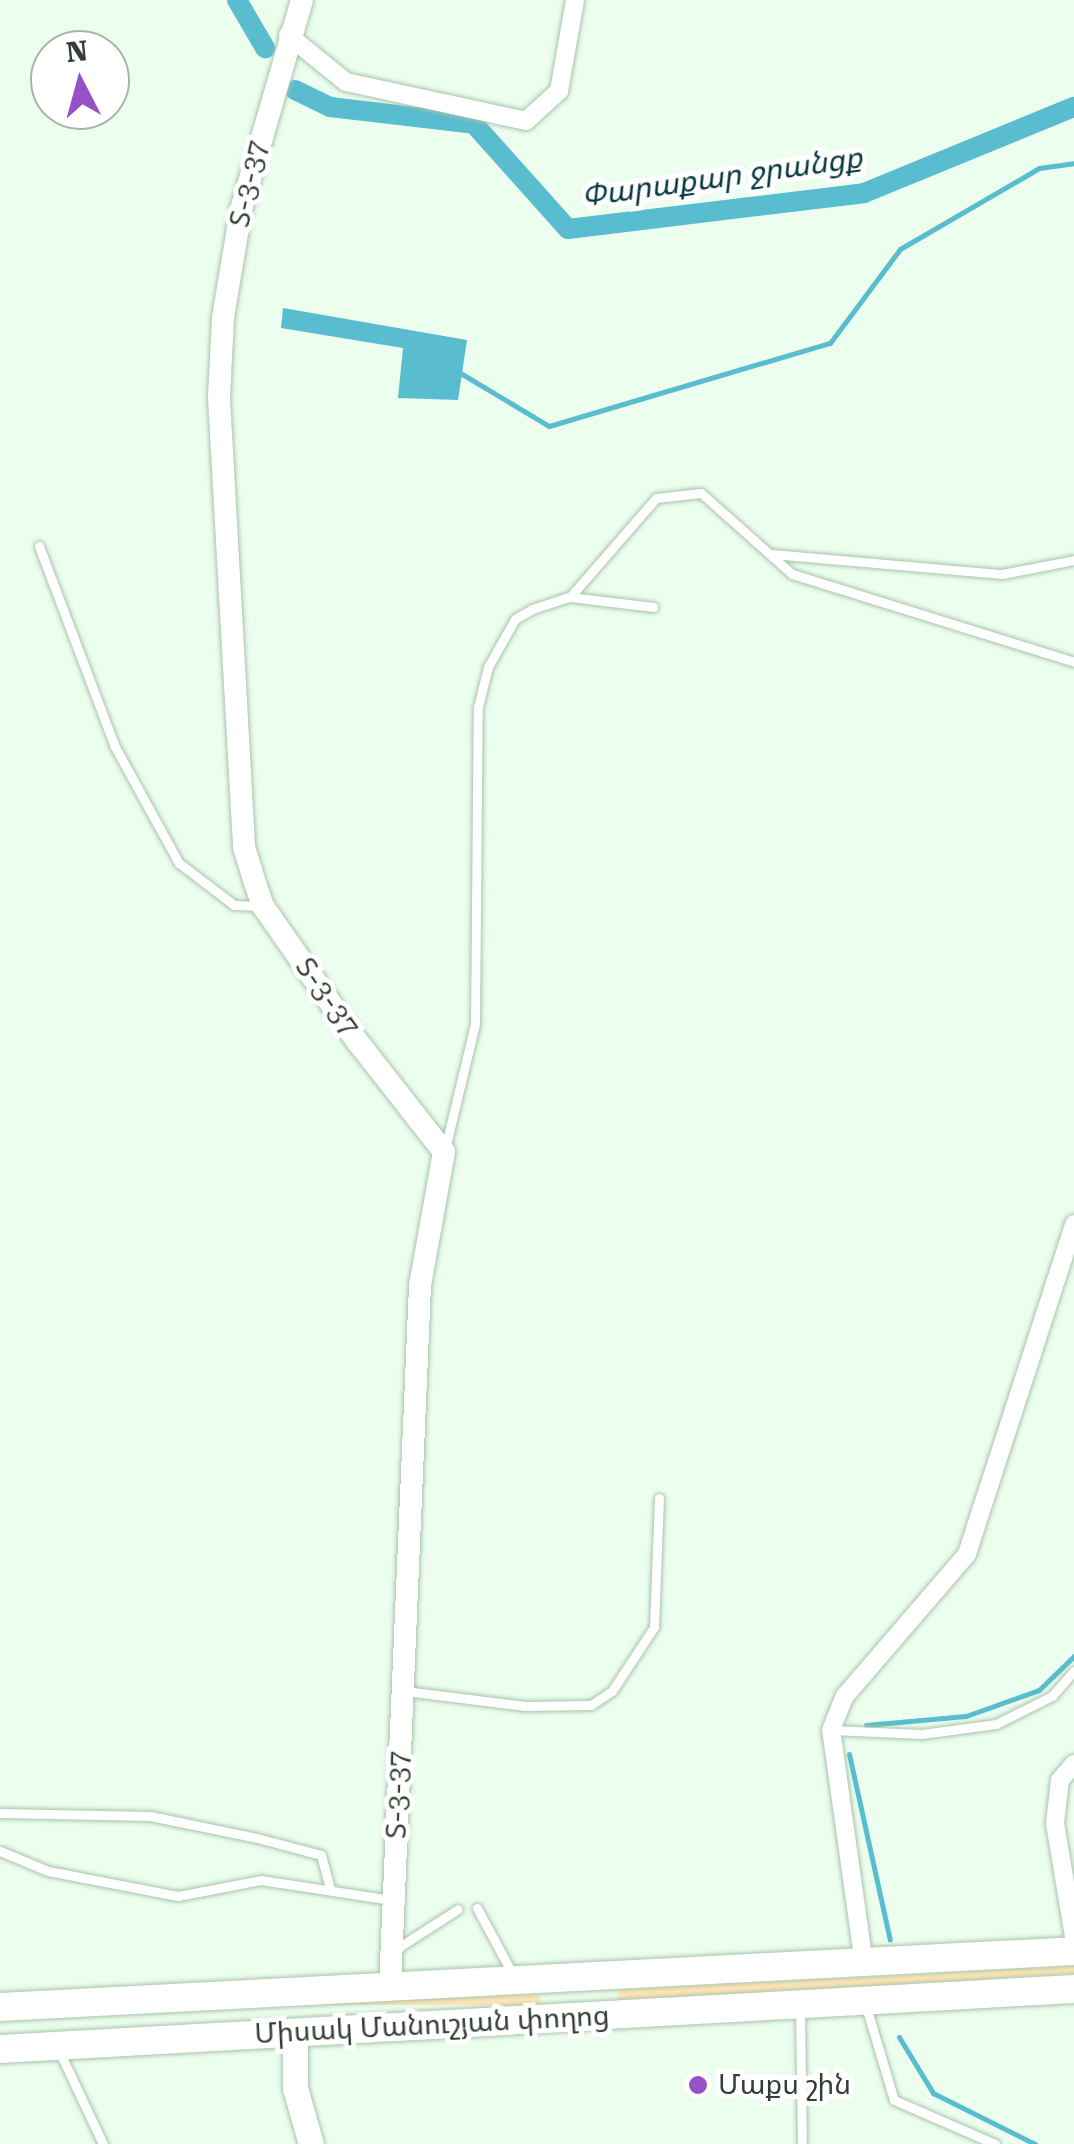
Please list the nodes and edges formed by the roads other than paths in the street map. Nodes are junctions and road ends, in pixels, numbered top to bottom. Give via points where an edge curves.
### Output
1 (302, 0) edge
2 (575, 0) edge
3 (288, 35) junction
4 (39, 546) dead end
5 (772, 554) junction
6 (1074, 560) edge
7 (570, 596) junction
8 (654, 607) dead end
9 (1074, 662) edge
10 (263, 906) junction
11 (444, 1152) junction
12 (1074, 1224) edge
13 (659, 1498) dead end
14 (1074, 1670) edge
15 (402, 1691) junction
16 (831, 1730) junction
17 (1074, 1764) edge
18 (0, 1812) edge
19 (0, 1851) edge
20 (330, 1888) junction
21 (394, 1900) junction
22 (477, 1908) dead end
23 (458, 1909) dead end
24 (1074, 1937) edge
25 (1074, 1951) edge
26 (392, 1952) junction
27 (864, 1964) junction
28 (576, 1977) junction
29 (516, 1980) junction
30 (390, 1987) junction
31 (1074, 1988) edge
32 (865, 2000) junction
33 (800, 2004) junction
34 (0, 2007) edge
35 (576, 2017) junction
36 (295, 2032) junction
37 (56, 2046) junction
38 (0, 2048) edge
39 (104, 2144) edge
40 (311, 2144) edge
41 (802, 2144) edge
42 (995, 2144) edge

1 - 3 main road, Տ-3-37 / Տ-3-37
2 - 3 street via 558,91 526,121 346,82
3 - 10 main road, Տ-3-37 / Տ-3-37 via 242,210 223,318 219,398 244,846
4 - 10 lane via 114,746 180,863 234,905
5 - 6 lane via 1002,574
5 - 7 lane via 701,493 672,492 656,498
5 - 9 lane via 792,574
7 - 8 lane
7 - 11 lane via 515,620 488,667 478,707 475,1024
10 - 11 main road, Տ-3-37 / Տ-3-37
11 - 15 main road, Տ-3-37 / Տ-3-37 via 420,1286
12 - 16 street via 968,1554 844,1696
13 - 15 lane via 654,1626 612,1691 591,1705 525,1706
14 - 16 lane via 1052,1696 996,1724 922,1734
15 - 21 main road, Տ-3-37 / Տ-3-37
16 - 27 street
17 - 24 street via 1060,1780 1055,1822
18 - 20 lane via 150,1816 257,1838 321,1854
19 - 20 lane via 67,1876 178,1896 261,1880
20 - 21 lane
21 - 26 main road, Տ-3-37 / Տ-3-37
22 - 29 lane
23 - 26 lane
25 - 27 highway, Միսակ Մանուշյան փողոց
26 - 30 main road, Տ-3-37 / Տ-3-37
27 - 28 highway, Միսակ Մանուշյան փողոց
28 - 29 highway, Միսակ Մանուշյան փողոց
28 - 35 highway via 587,1995
29 - 30 highway, Միսակ Մանուշյան փողոց
30 - 34 highway, Միսակ Մանուշյան փողոց
31 - 32 highway, Միսակ Մանուշյան փողոց
32 - 33 highway, Միսակ Մանուշյան փողոց
32 - 42 lane via 894,2100
33 - 35 highway, Միսակ Մանուշյան փողոց
33 - 41 lane
35 - 36 highway, Միսակ Մանուշյան փողոց
36 - 37 highway, Միսակ Մանուշյան փողոց
36 - 40 main road via 295,2088
37 - 38 highway, Միսակ Մանուշյան փողոց
37 - 39 lane

